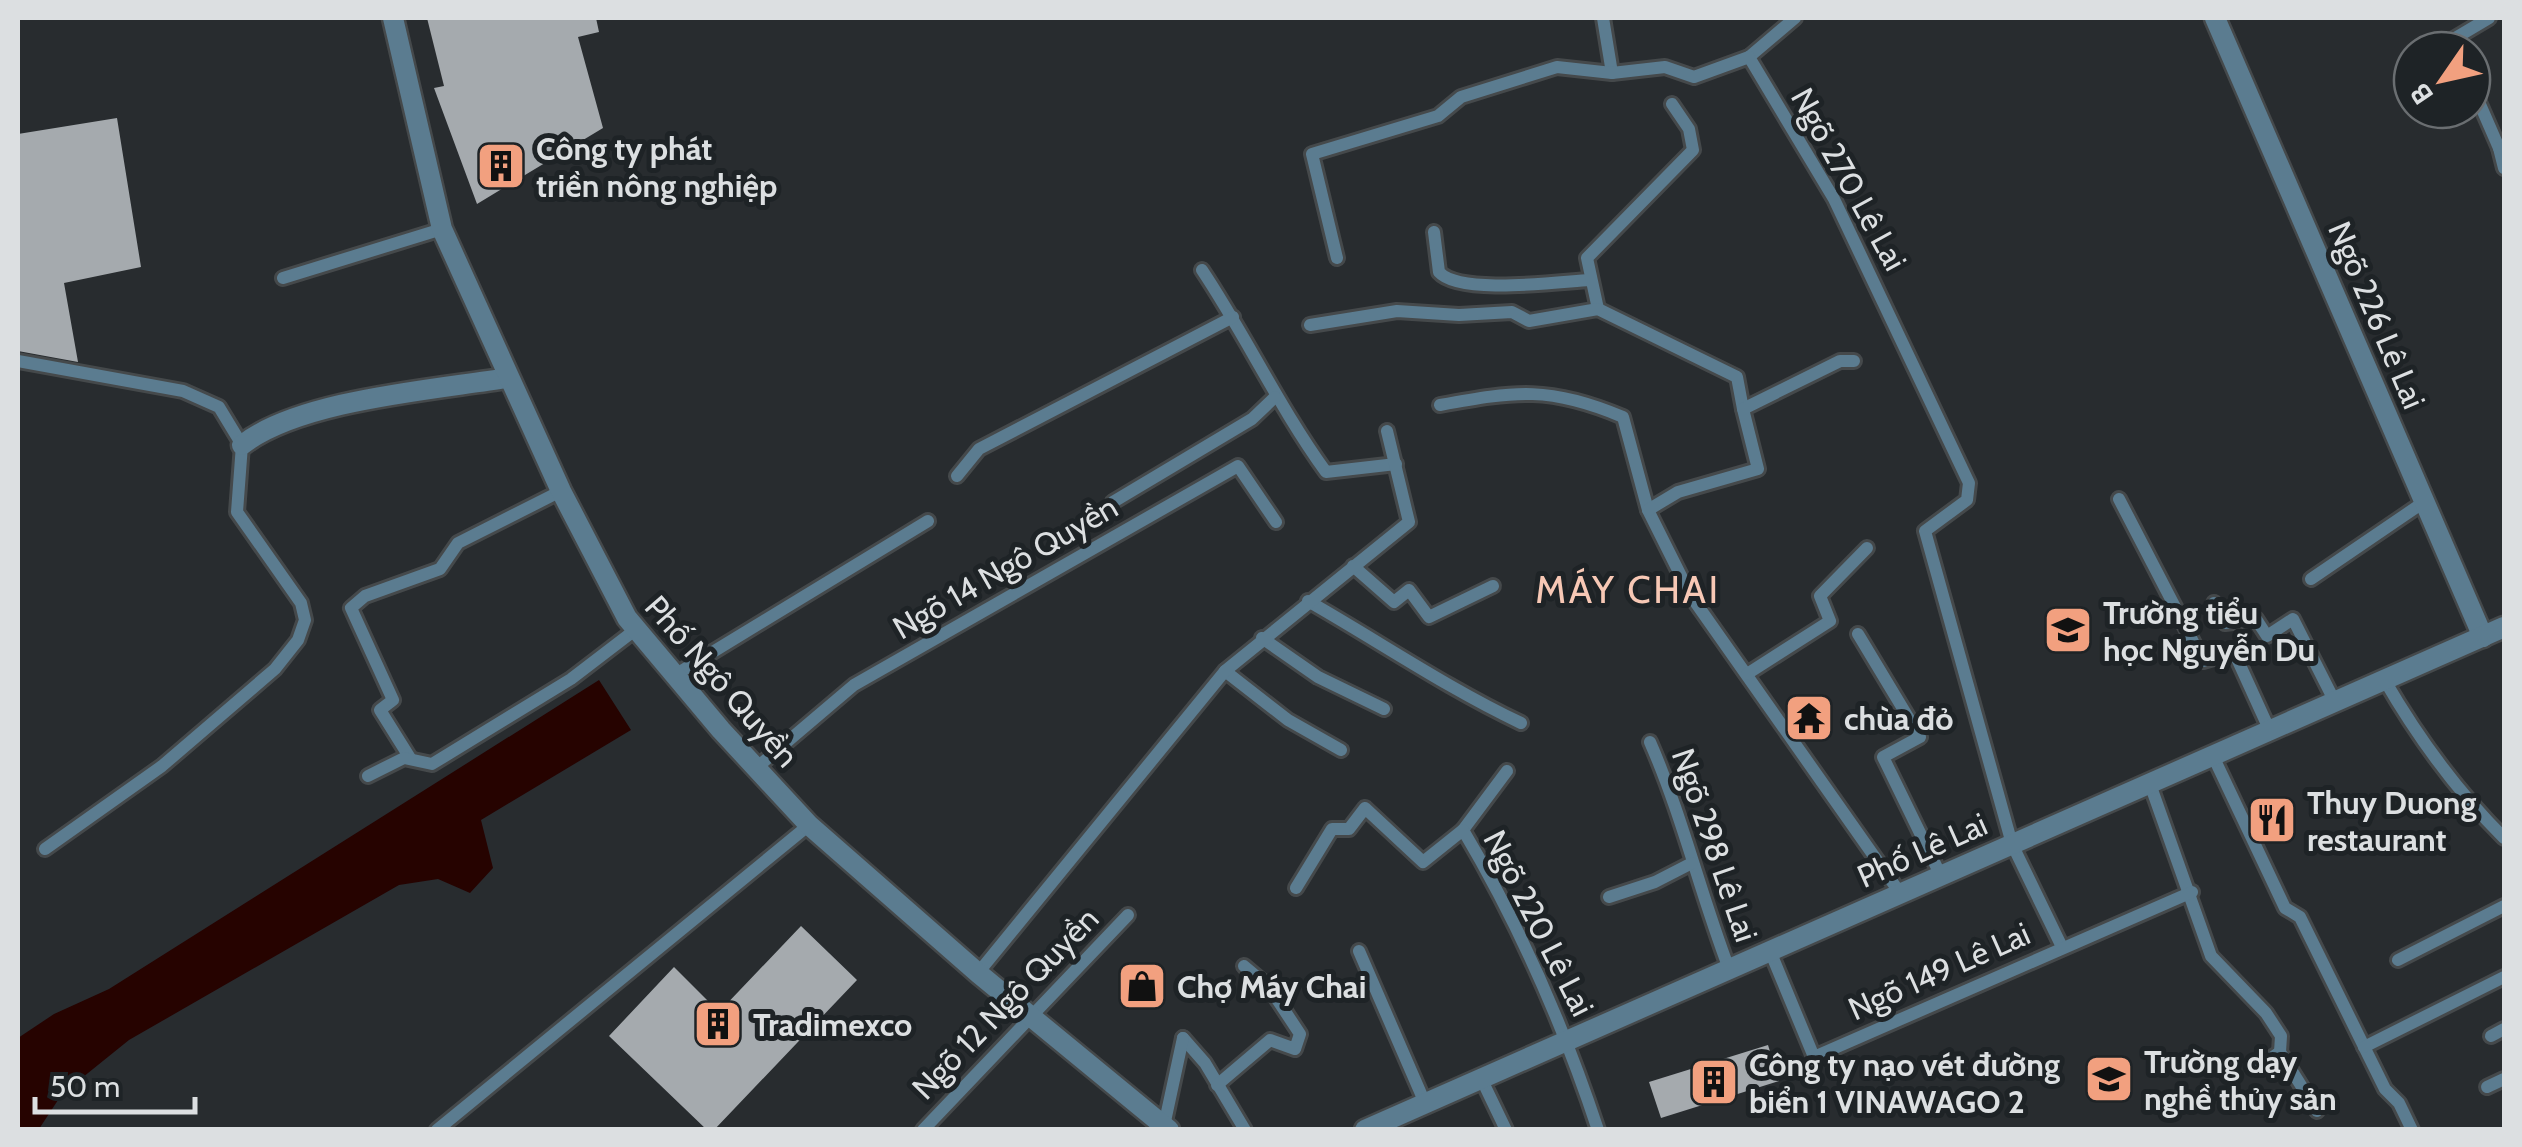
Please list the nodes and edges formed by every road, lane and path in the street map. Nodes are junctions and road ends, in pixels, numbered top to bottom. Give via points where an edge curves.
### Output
1 (393, 18) edge
2 (1603, 18) edge
3 (1795, 18) edge
4 (2216, 18) edge
5 (1748, 57) junction
6 (1612, 73) junction
7 (1672, 104) dead end
8 (2502, 147) edge
9 (2504, 168) edge
10 (442, 229) junction
11 (1434, 232) dead end
12 (1338, 258) dead end
13 (1202, 270) dead end
14 (283, 278) dead end
15 (1589, 280) junction
16 (1598, 309) junction
17 (1233, 317) junction
18 (1310, 325) dead end
19 (18, 361) edge
20 (1854, 361) dead end
21 (507, 378) junction
22 (1275, 397) junction
23 (1440, 405) dead end
24 (1743, 409) junction
25 (1388, 431) dead end
26 (242, 445) junction
27 (1396, 464) junction
28 (957, 476) dead end
29 (561, 491) junction
30 (2120, 500) dead end
31 (1113, 502) dead end
32 (2424, 502) junction
33 (1648, 510) junction
34 (928, 522) dead end
35 (1276, 522) dead end
36 (1867, 548) dead end
37 (1353, 566) junction
38 (2311, 579) dead end
39 (1493, 586) dead end
40 (1308, 601) junction
41 (2214, 603) dead end
42 (2504, 627) edge
43 (635, 630) junction
44 (1858, 634) dead end
45 (2484, 636) junction
46 (1262, 638) junction
47 (1225, 671) junction
48 (1747, 674) junction
49 (676, 675) junction
50 (2384, 679) junction
51 (2335, 702) junction
52 (1384, 709) dead end
53 (1522, 723) dead end
54 (2270, 731) junction
55 (1650, 742) dead end
56 (1341, 750) dead end
57 (2213, 756) junction
58 (410, 758) junction
59 (755, 769) junction
60 (1507, 771) dead end
61 (368, 776) dead end
62 (2150, 784) junction
63 (809, 824) junction
64 (1463, 830) junction
65 (2504, 838) edge
66 (2012, 844) junction
67 (45, 849) dead end
68 (1692, 864) junction
69 (1940, 876) junction
70 (1296, 888) dead end
71 (2192, 892) junction
72 (1900, 893) junction
73 (1609, 897) dead end
74 (2504, 906) edge
75 (1128, 915) dead end
76 (2062, 946) junction
77 (1360, 951) dead end
78 (1770, 951) junction
79 (2398, 960) dead end
80 (1244, 966) dead end
81 (1728, 966) junction
82 (978, 972) junction
83 (2504, 977) edge
84 (1028, 1015) junction
85 (2504, 1029) edge
86 (2490, 1036) dead end
87 (1568, 1040) junction
88 (2364, 1047) junction
89 (2280, 1052) junction
90 (2256, 1069) dead end
91 (1481, 1078) junction
92 (2504, 1079) edge
93 (1217, 1084) junction
94 (2487, 1087) dead end
95 (1426, 1103) junction
96 (2317, 1111) dead end
97 (1166, 1128) edge
98 (437, 1130) edge
99 (922, 1130) edge
100 (1244, 1130) edge
101 (1365, 1130) edge
102 (1506, 1130) edge
103 (1598, 1130) edge
104 (2412, 1130) edge

1 - 10 street, Phố Ngô Quyền
2 - 6 lane
3 - 5 lane
4 - 32 street, Ngõ 226 Lê Lai
5 - 6 lane via 1694,77 1665,68
5 - 66 lane, Ngõ 270 Lê Lai via 1834,198 1970,483 1967,500 1925,531
6 - 12 lane via 1557,67 1461,98 1438,116 1312,154
7 - 15 lane via 1689,128 1692,150 1587,258
8 - 9 lane
10 - 14 lane
10 - 21 street, Phố Ngô Quyền
11 - 15 lane via 1439,272 1449,280
13 - 17 lane
15 - 16 lane
16 - 18 lane via 1530,321 1512,312 1397,311
16 - 24 lane via 1737,377
17 - 22 lane
17 - 28 lane via 979,449
19 - 26 lane via 198,396 218,407
20 - 24 lane via 1840,361
21 - 26 street via 276,423
21 - 29 street, Phố Ngô Quyền
22 - 27 lane via 1326,472
22 - 31 lane via 1252,419
23 - 33 lane via 1521,392 1576,397 1623,416
24 - 33 lane via 1758,470 1678,492
25 - 27 lane
26 - 67 lane via 237,512 302,604 306,620 298,640 275,669 162,766
27 - 37 lane via 1410,522
29 - 43 street, Phố Ngô Quyền
29 - 58 lane via 458,543 440,568 351,608 393,700 380,710
30 - 54 lane via 2203,661 2234,652
32 - 38 lane
32 - 45 street, Ngõ 226 Lê Lai
33 - 48 lane via 1691,596
34 - 49 lane
35 - 59 lane, Ngõ 14 Ngô Quyền via 1238,466 854,685
36 - 48 lane via 1820,596 1830,621
37 - 39 lane via 1394,602 1409,590 1429,617
37 - 40 lane
40 - 46 lane
40 - 53 lane via 1417,663 1450,690
41 - 51 lane via 2225,623 2256,619 2267,636 2294,620
42 - 45 street, Phố Lê Lai
43 - 49 street, Phố Ngô Quyền
43 - 58 lane via 571,679 432,764
44 - 69 lane via 1920,737 1883,757
45 - 50 street, Phố Lê Lai
46 - 47 lane
46 - 52 lane
47 - 56 lane via 1288,720
47 - 82 lane
48 - 72 lane
49 - 59 street, Phố Ngô Quyền
50 - 51 street, Phố Lê Lai
50 - 65 lane via 2417,736
51 - 54 street, Phố Lê Lai
54 - 57 street, Phố Lê Lai
55 - 68 lane, Ngõ 298 Lê Lai via 1678,806
57 - 62 street, Phố Lê Lai
57 - 88 lane via 2246,834 2285,908 2300,917
58 - 61 lane
59 - 63 street, Phố Ngô Quyền
60 - 64 lane
62 - 66 street, Phố Lê Lai
62 - 71 lane
63 - 82 street, Phố Ngô Quyền
63 - 98 lane
64 - 70 lane, Ngõ 220 Lê Lai via 1423,862 1365,808 1349,828 1332,829
64 - 87 lane, Ngõ 220 Lê Lai via 1522,936
66 - 69 street, Phố Lê Lai
66 - 76 lane
68 - 73 lane
68 - 81 lane, Ngõ 298 Lê Lai
69 - 72 street, Phố Lê Lai
71 - 76 lane, Ngõ 149 Lê Lai
71 - 89 lane via 2211,956 2266,1012 2281,1036
72 - 78 street, Phố Lê Lai
74 - 79 lane
75 - 84 lane, Ngõ 12 Ngô Quyền
76 - 78 lane, Ngõ 149 Lê Lai via 1814,1056
77 - 95 lane
78 - 81 street, Phố Lê Lai
80 - 93 lane via 1269,987 1300,1034 1295,1049 1270,1040
81 - 87 street, Phố Lê Lai
82 - 84 street, Phố Ngô Quyền
83 - 88 lane
84 - 97 street, Phố Ngô Quyền
84 - 99 lane, Ngõ 12 Ngô Quyền
85 - 86 lane
87 - 91 street, Phố Lê Lai
87 - 103 lane, Ngõ 220 Lê Lai
88 - 104 lane
89 - 90 lane
89 - 96 lane
91 - 95 street, Phố Lê Lai
91 - 102 lane
92 - 94 lane
93 - 97 lane via 1183,1038
93 - 100 lane
95 - 101 street, Phố Lê Lai

